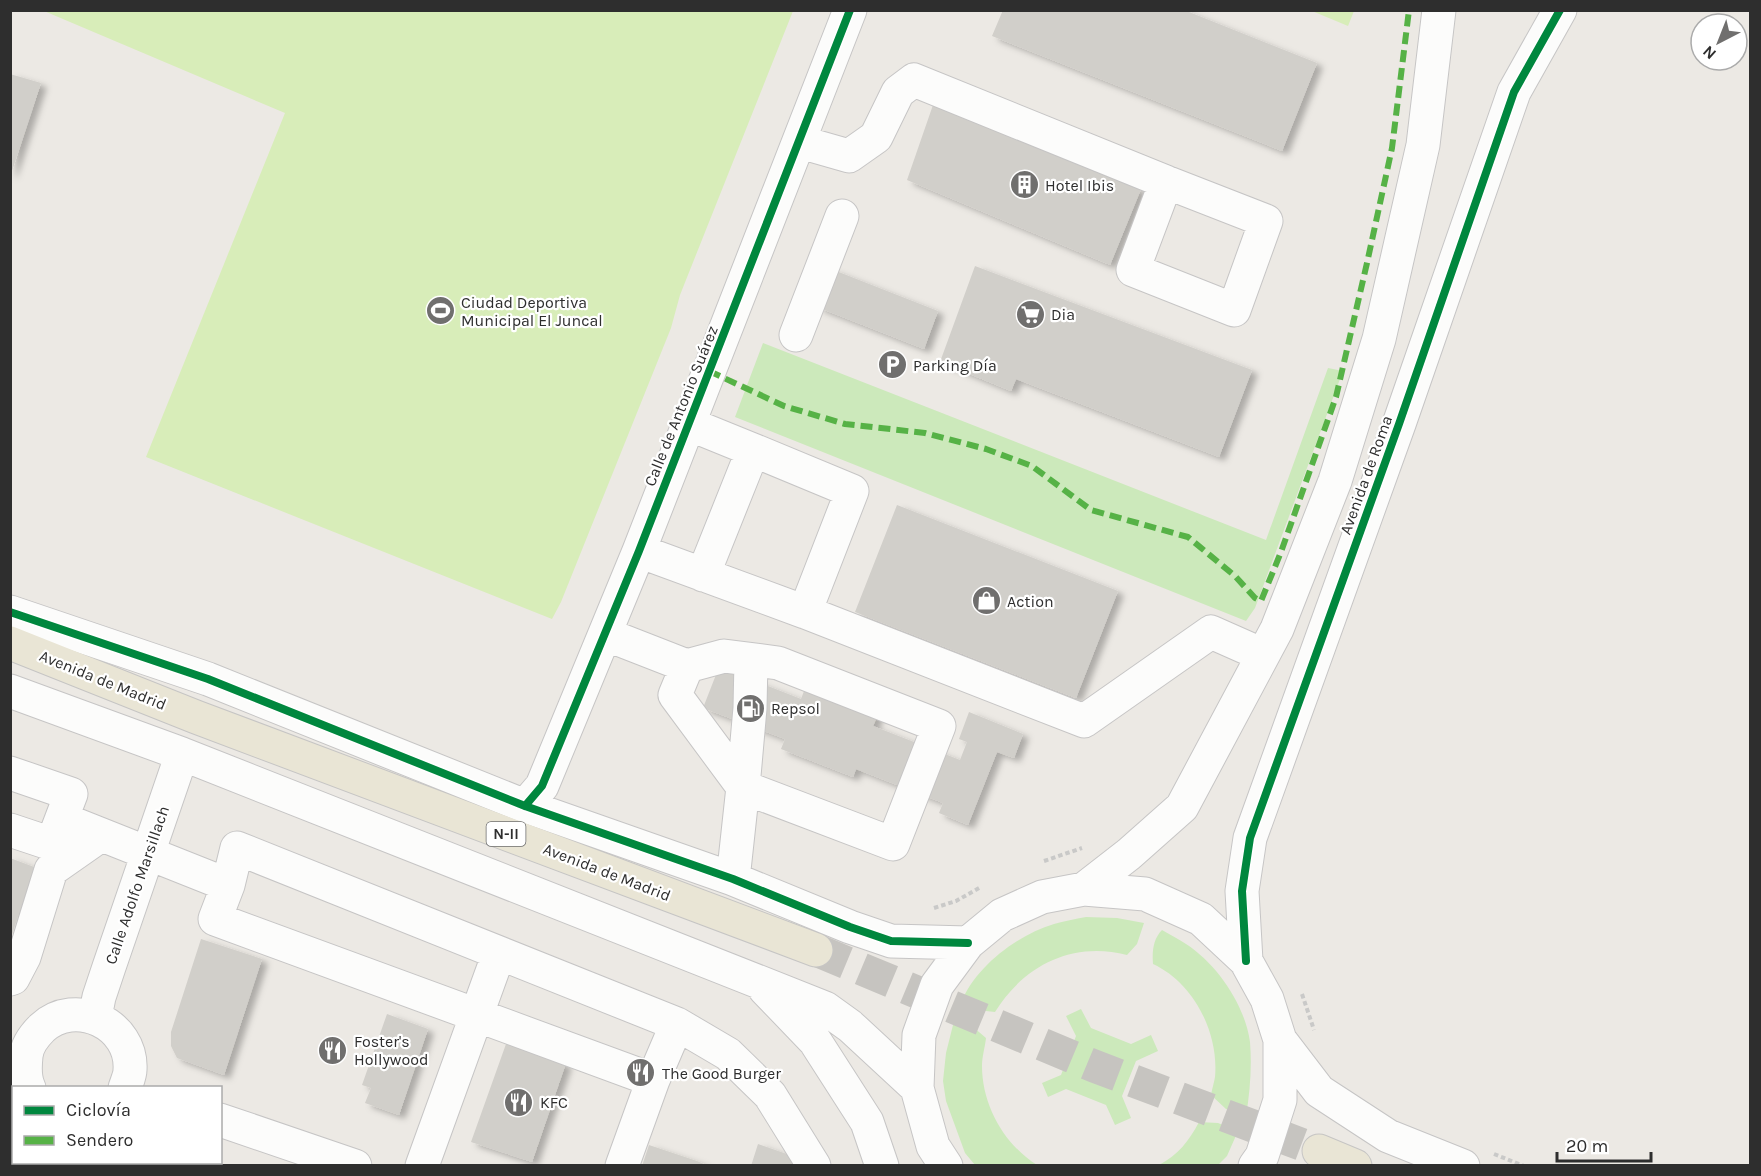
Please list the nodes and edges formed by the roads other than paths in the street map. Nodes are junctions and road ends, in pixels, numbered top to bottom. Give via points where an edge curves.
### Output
1 (850, 10) edge
2 (1439, 10) edge
3 (1560, 10) edge
4 (800, 142) junction
5 (1166, 182) dead end
6 (842, 216) dead end
7 (796, 335) dead end
8 (689, 424) junction
9 (753, 450) junction
10 (639, 551) junction
11 (703, 575) junction
12 (10, 612) edge
13 (805, 612) junction
14 (605, 634) junction
15 (10, 643) edge
16 (1263, 655) junction
17 (751, 660) junction
18 (10, 662) edge
19 (687, 666) junction
20 (10, 691) edge
21 (196, 717) junction
22 (182, 754) junction
23 (10, 773) edge
24 (743, 787) junction
25 (525, 806) junction
26 (62, 819) junction
27 (10, 830) edge
28 (101, 835) junction
29 (148, 855) junction
30 (733, 879) junction
31 (228, 885) junction
32 (1084, 889) junction
33 (968, 943) junction
34 (816, 950) tunnel mouth
35 (499, 953) junction
36 (1246, 961) junction
37 (10, 979) edge
38 (758, 981) junction
39 (477, 1016) junction
40 (95, 1017) junction
41 (677, 1024) junction
42 (1280, 1041) junction
43 (19, 1048) edge
44 (652, 1080) junction
45 (29, 1086) edge
46 (127, 1086) edge
47 (917, 1088) junction
48 (222, 1121) edge
49 (1319, 1151) tunnel mouth
50 (1475, 1159) edge
51 (355, 1166) edge
52 (422, 1166) edge
53 (622, 1166) edge
54 (814, 1166) edge
55 (882, 1166) edge
56 (946, 1166) edge
57 (1255, 1166) edge
58 (1355, 1166) edge

1 - 4 street, Calle de Antonio Suárez
2 - 16 street, Avenida de Roma via 1423,145 1379,339 1335,481
3 - 36 street, Avenida de Roma via 1514,92 1250,838 1242,891
4 - 5 street via 849,156 876,137 898,92 914,80
4 - 8 street, Calle de Antonio Suárez
6 - 7 street
8 - 9 street
8 - 10 street, Calle de Antonio Suárez
9 - 11 street
9 - 13 street via 852,491
10 - 11 street
10 - 14 street, Calle de Antonio Suárez
11 - 13 street
12 - 25 street, N-II via 208,679
13 - 16 street via 1084,721 1211,632
14 - 19 street
14 - 25 street, Calle de Antonio Suárez via 542,786
15 - 21 main road, Avenida de Madrid / N-II
16 - 32 street, Avenida de Roma via 1182,807
17 - 19 street via 724,656
17 - 24 street
17 - 24 street via 778,663 939,726 893,844
18 - 21 main road, Avenida de Madrid / N-II
19 - 24 street via 675,695
20 - 22 street
21 - 34 main road, Avenida de Madrid / N-II
22 - 29 street, Calle Adolfo Marsillach
22 - 38 street
23 - 26 street via 72,794
24 - 30 street
25 - 30 street, N-II
26 - 27 street via 52,844
26 - 28 street
28 - 29 street
28 - 37 street via 51,870 24,957
29 - 31 street
29 - 40 street, Calle Adolfo Marsillach
30 - 33 street, N-II via 891,941
31 - 35 street via 237,848
31 - 39 street via 215,919
32 - 33 street via 1042,897 1002,915
32 - 36 street via 1145,894 1201,919
33 - 47 street via 937,985 920,1035
35 - 39 street
35 - 41 street
36 - 42 street via 1267,999
38 - 47 street via 825,1008
38 - 55 street via 814,1041 867,1122
39 - 44 street
39 - 52 street
40 - 43 street via 62,1016 47,1023
40 - 46 street via 110,1025 125,1045 130,1070
41 - 44 street
41 - 54 street via 729,1054 770,1095
42 - 50 street via 1318,1091 1388,1136
42 - 57 street via 1280,1100 1262,1156
43 - 45 street
44 - 53 street
47 - 56 street via 933,1146
48 - 51 street
49 - 58 main road

